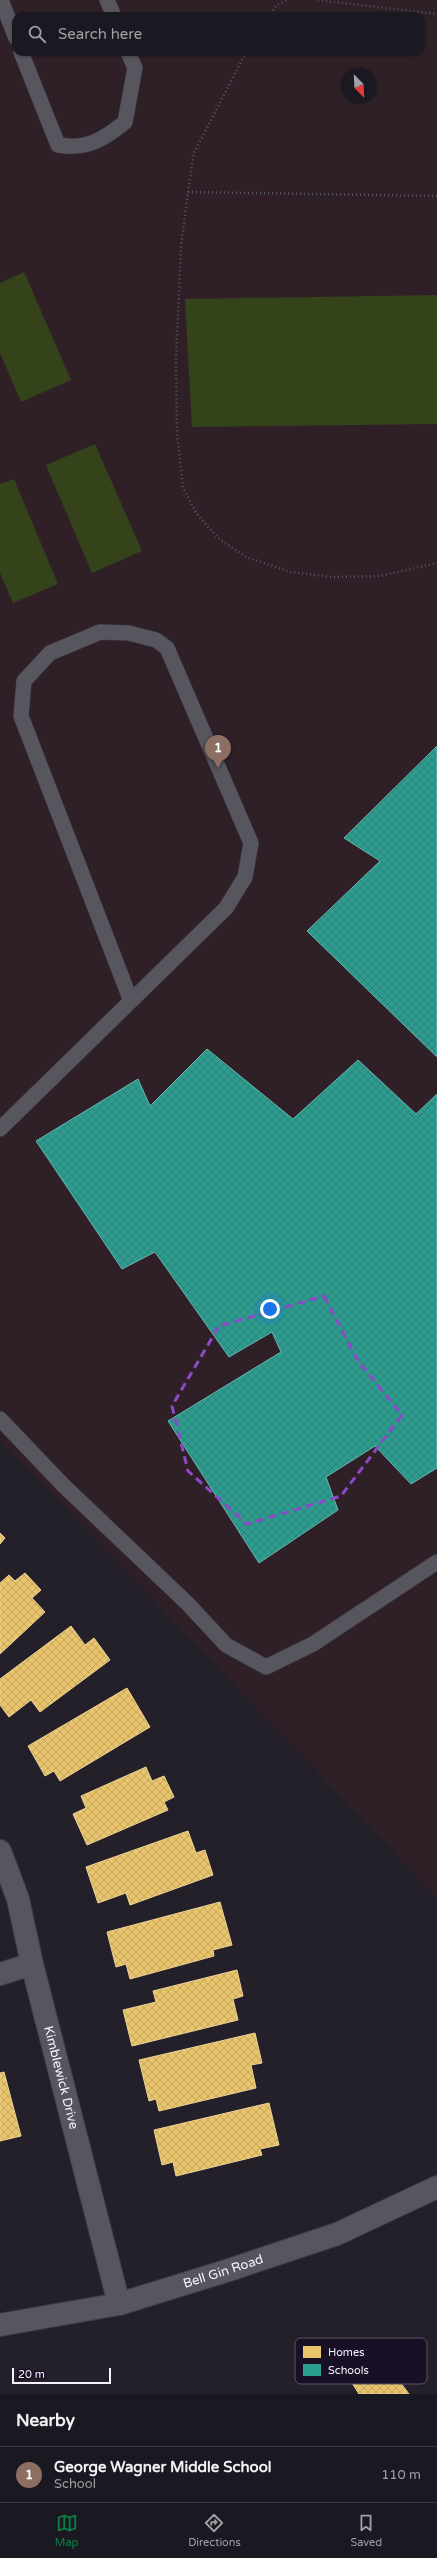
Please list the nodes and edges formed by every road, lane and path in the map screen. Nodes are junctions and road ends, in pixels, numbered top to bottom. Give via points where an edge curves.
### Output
1 (1, 0) edge
2 (107, 0) edge
3 (287, 0) edge
4 (318, 0) edge
5 (112, 12) edge
6 (271, 12) edge
7 (420, 12) edge
8 (425, 13) edge
9 (437, 14) edge
10 (12, 28) edge
11 (24, 56) edge
12 (130, 56) edge
13 (244, 56) edge
14 (188, 192) junction
15 (437, 196) edge
16 (437, 563) edge
17 (131, 1001) junction
18 (0, 1129) edge
19 (0, 1419) edge
20 (437, 1562) edge
21 (0, 1851) edge
22 (32, 1964) junction
23 (0, 1974) edge
24 (437, 2187) edge
25 (119, 2304) junction
26 (0, 2325) edge

1 - 10 lane
2 - 5 lane
3 - 6 path
4 - 7 path
8 - 9 path
11 - 12 lane via 58,145 76,148 106,137 125,122 135,68
13 - 14 path via 194,153
14 - 15 path
14 - 16 path via 180,246 176,361 177,432 183,488 197,514 218,538 246,557 290,572 332,577 381,576
17 - 17 lane via 226,908 245,877 251,843 167,648 156,640 129,633 100,632 50,652 24,681 21,716
17 - 18 lane
19 - 20 lane via 63,1485 188,1604 226,1645 266,1667 313,1644
21 - 22 street, Kimblewick Drive via 18,1898
22 - 23 street
22 - 25 street, Kimblewick Drive
24 - 25 street, Bell Gin Road via 337,2234
25 - 26 street, Bell Gin Road

